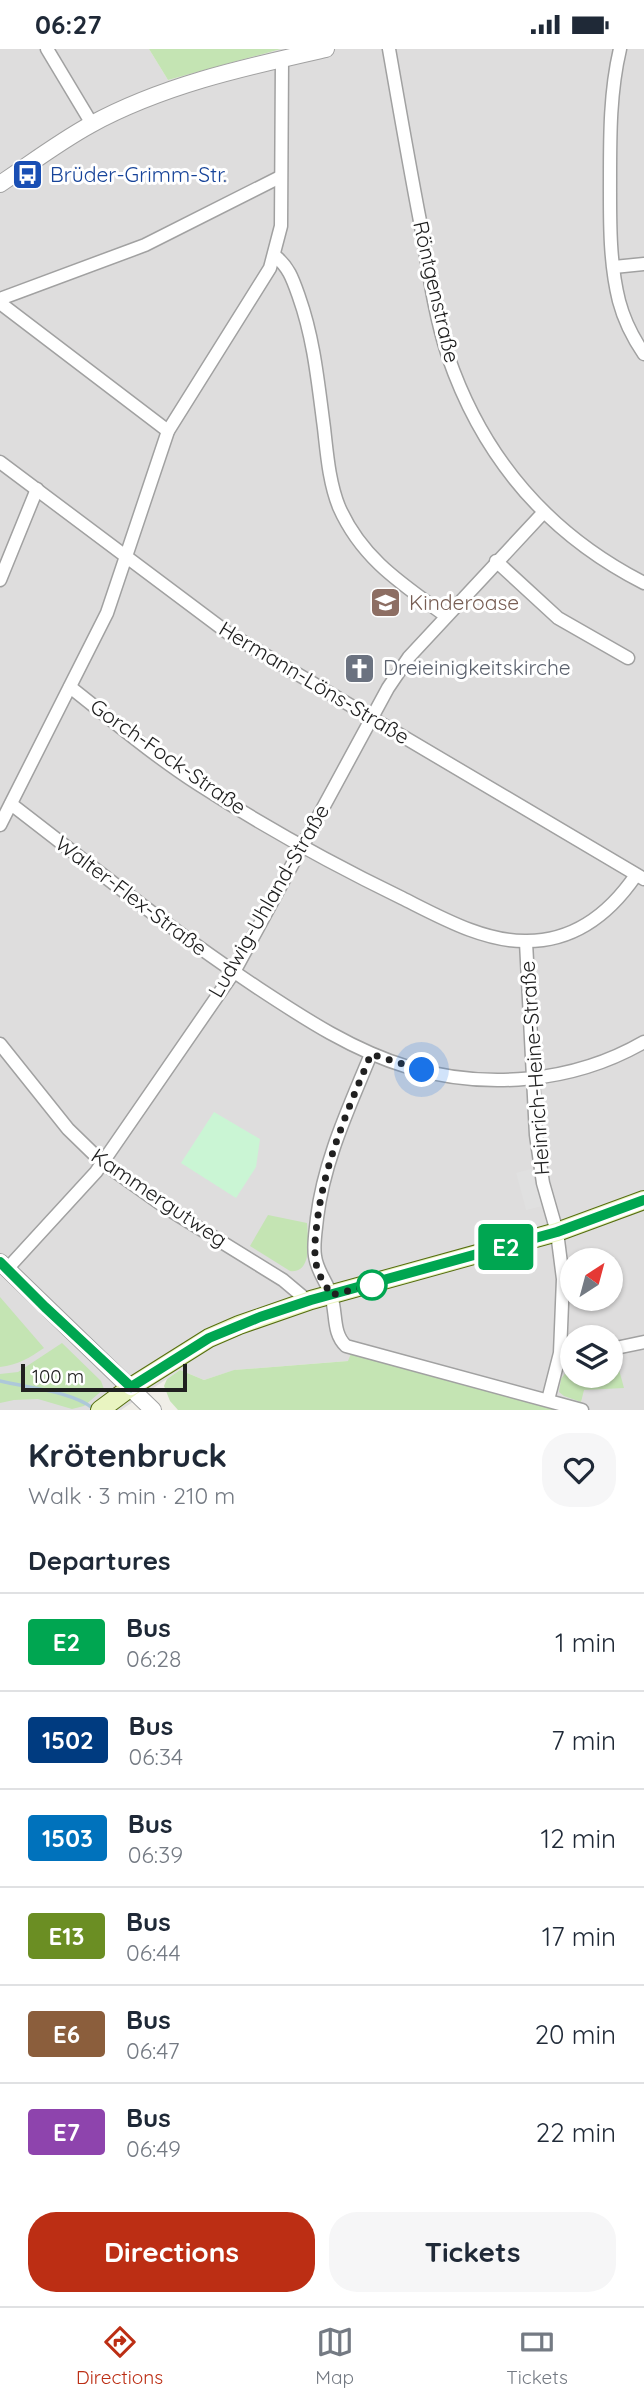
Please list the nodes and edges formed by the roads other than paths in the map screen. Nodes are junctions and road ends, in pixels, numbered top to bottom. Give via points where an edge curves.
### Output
1 (47, 49) edge
2 (326, 49) edge
3 (389, 49) edge
4 (620, 49) edge
5 (282, 59) junction
6 (92, 124) junction
7 (280, 177) junction
8 (0, 184) edge
9 (275, 256) junction
10 (644, 264) edge
11 (614, 267) junction
12 (0, 301) edge
13 (644, 354) edge
14 (168, 431) junction
15 (0, 461) edge
16 (37, 489) junction
17 (543, 513) junction
18 (127, 558) junction
19 (496, 561) junction
20 (0, 580) edge
21 (644, 583) edge
22 (446, 616) junction
23 (628, 658) dead end
24 (70, 687) junction
25 (371, 718) junction
26 (11, 804) junction
27 (0, 825) edge
28 (302, 845) junction
29 (640, 877) edge
30 (526, 941) junction
31 (234, 972) junction
32 (644, 1042) edge
33 (0, 1044) edge
34 (371, 1054) junction
35 (533, 1079) junction
36 (103, 1163) junction
37 (644, 1200) edge
38 (557, 1232) junction
39 (3, 1266) edge
40 (331, 1295) junction
41 (308, 1301) junction
42 (565, 1325) edge
43 (644, 1342) edge
44 (623, 1346) edge
45 (560, 1369) edge
46 (131, 1387) junction
47 (548, 1400) junction
48 (104, 1407) edge
49 (153, 1410) edge
50 (582, 1410) edge

1 - 6 street
2 - 5 street
3 - 17 street, Röntgenstraße via 448,355 483,434
4 - 11 street via 614,71 610,158
5 - 6 street via 174,89
5 - 7 street
6 - 8 street
7 - 9 street via 281,226
7 - 12 street via 145,245
9 - 14 street
9 - 22 street via 292,275 305,314 327,460 339,506 371,558
10 - 11 street
11 - 13 street via 619,300
12 - 14 street
14 - 18 street
15 - 16 street, Hermann-Löns-Straße
16 - 18 street, Hermann-Löns-Straße
16 - 20 street
17 - 19 street, Ludwig-Uhland-Straße
17 - 21 street, Röntgenstraße via 589,550
18 - 24 street via 107,613
18 - 25 street, Hermann-Löns-Straße via 228,633
19 - 22 street, Ludwig-Uhland-Straße
19 - 23 street via 558,618
22 - 25 street, Ludwig-Uhland-Straße via 410,657
24 - 26 street
24 - 28 street, Gorch-Fock-Straße via 197,783
25 - 28 street, Ludwig-Uhland-Straße
25 - 29 street, Hermann-Löns-Straße
26 - 27 street
26 - 31 street, Walter-Flex-Straße
28 - 30 street, Gorch-Fock-Straße via 438,916 478,932
28 - 31 street, Ludwig-Uhland-Straße
29 - 30 street, Gorch-Fock-Straße via 581,929
30 - 35 street, Heinrich-Heine-Straße
31 - 34 street, Walter-Flex-Straße
31 - 36 street, Ludwig-Uhland-Straße
32 - 35 street, Walter-Flex-Straße via 579,1070
33 - 36 street, Kammergutweg via 68,1129
34 - 35 street, Walter-Flex-Straße via 408,1067 462,1077
34 - 40 street via 331,1151 320,1199 314,1253 318,1273
35 - 38 street, Heinrich-Heine-Straße via 541,1171
36 - 39 street, Ludwig-Uhland-Straße
36 - 41 street, Kammergutweg
37 - 38 main road
38 - 40 main road
38 - 42 street, Heinrich-Heine-Straße
39 - 46 street
40 - 41 main road
40 - 47 street via 339,1340 346,1346
41 - 46 main road via 209,1338
43 - 44 street
45 - 47 street, Heinrich-Heine-Straße
46 - 48 main road
46 - 49 street
47 - 50 street

